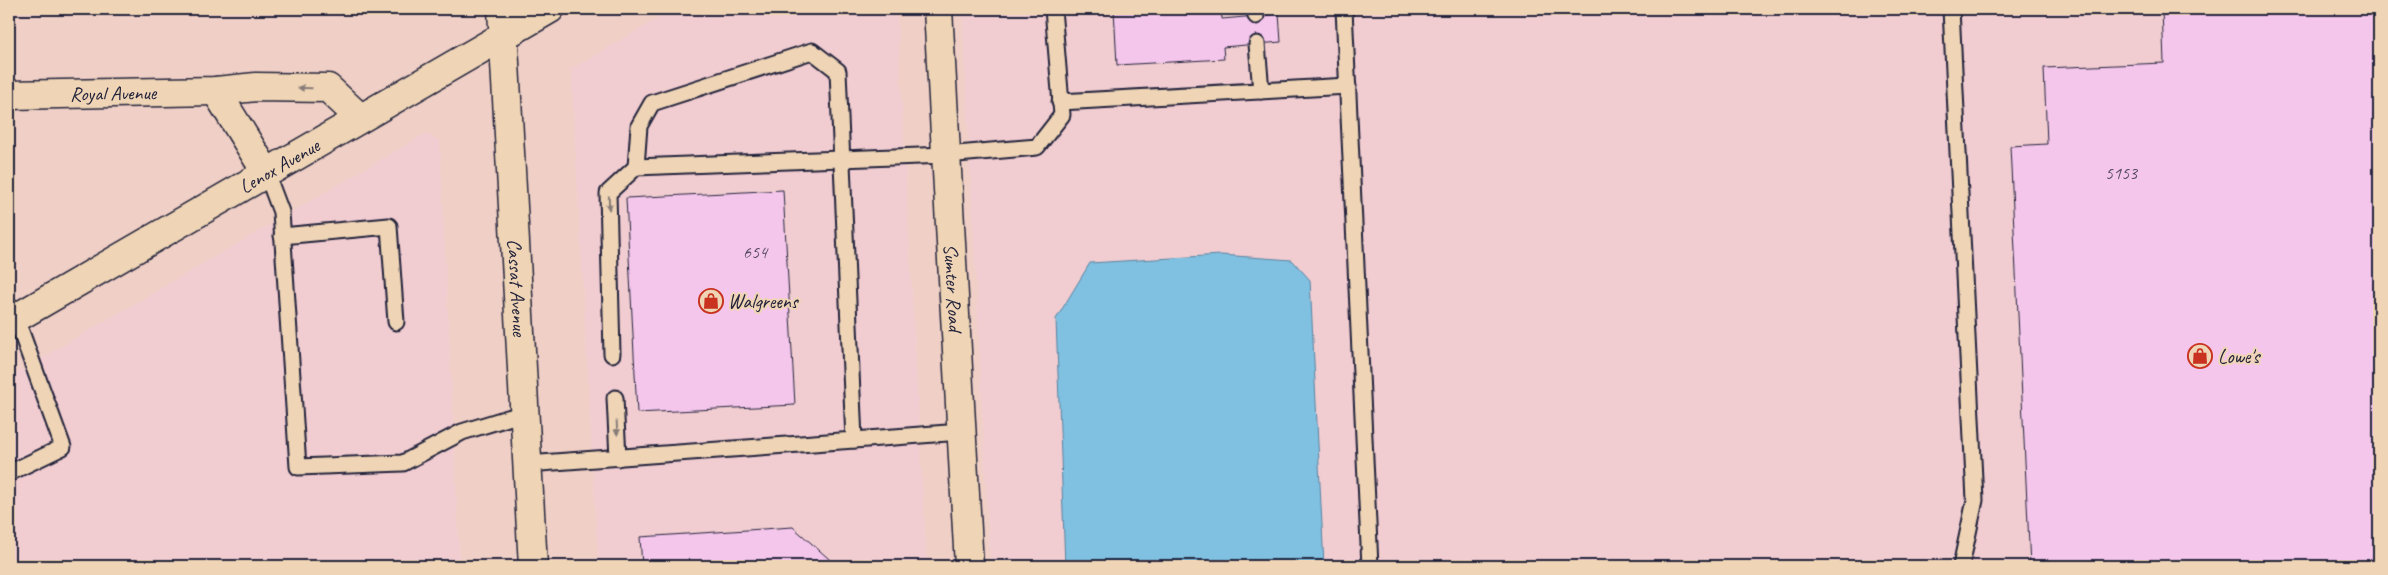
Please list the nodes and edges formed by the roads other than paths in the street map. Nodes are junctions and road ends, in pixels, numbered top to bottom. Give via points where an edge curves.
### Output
1 (502, 9) edge
2 (550, 9) edge
3 (938, 9) edge
4 (1053, 9) edge
5 (1344, 9) edge
6 (1950, 9) edge
7 (504, 37) junction
8 (1257, 44) dead end
9 (1348, 86) junction
10 (216, 91) junction
11 (1261, 91) junction
12 (9, 95) edge
13 (1060, 102) junction
14 (360, 118) junction
15 (946, 155) junction
16 (843, 159) junction
17 (636, 167) junction
18 (266, 172) junction
19 (282, 236) junction
20 (12, 320) edge
21 (396, 322) dead end
22 (612, 354) dead end
23 (615, 398) dead end
24 (524, 413) junction
25 (961, 432) junction
26 (854, 440) junction
27 (618, 458) junction
28 (527, 464) junction
29 (9, 473) edge
30 (533, 566) edge
31 (969, 566) edge
32 (1370, 566) edge
33 (1961, 566) edge

1 - 7 main road, Cassat Avenue
2 - 7 main road, Lenox Avenue
3 - 15 main road, Sumter Road
4 - 13 lane
5 - 9 lane
6 - 33 lane via 1975,500
7 - 14 main road, Lenox Avenue
7 - 24 main road, Cassat Avenue
8 - 11 lane
9 - 11 lane
9 - 32 lane
10 - 12 main road, Royal Avenue
14 -> 10 main road, Royal Avenue via 328,88 256,86
10 - 18 main road
11 - 13 lane
13 - 15 lane via 1062,114 1037,147
14 - 18 main road, Lenox Avenue
15 - 16 lane
15 - 25 main road, Sumter Road
16 - 17 lane
16 - 17 lane via 838,71 812,51 652,103 639,126
16 - 26 lane
17 -> 22 lane via 608,193
18 - 19 lane via 280,212
18 - 20 main road, Lenox Avenue
19 - 21 lane via 389,226
19 - 24 lane via 298,467 403,463 462,432
20 - 29 lane via 62,447
23 -> 27 lane
24 - 28 main road, Cassat Avenue
25 - 26 lane
25 - 31 main road, Sumter Road
26 - 27 lane
27 - 28 lane
28 - 30 main road, Cassat Avenue

